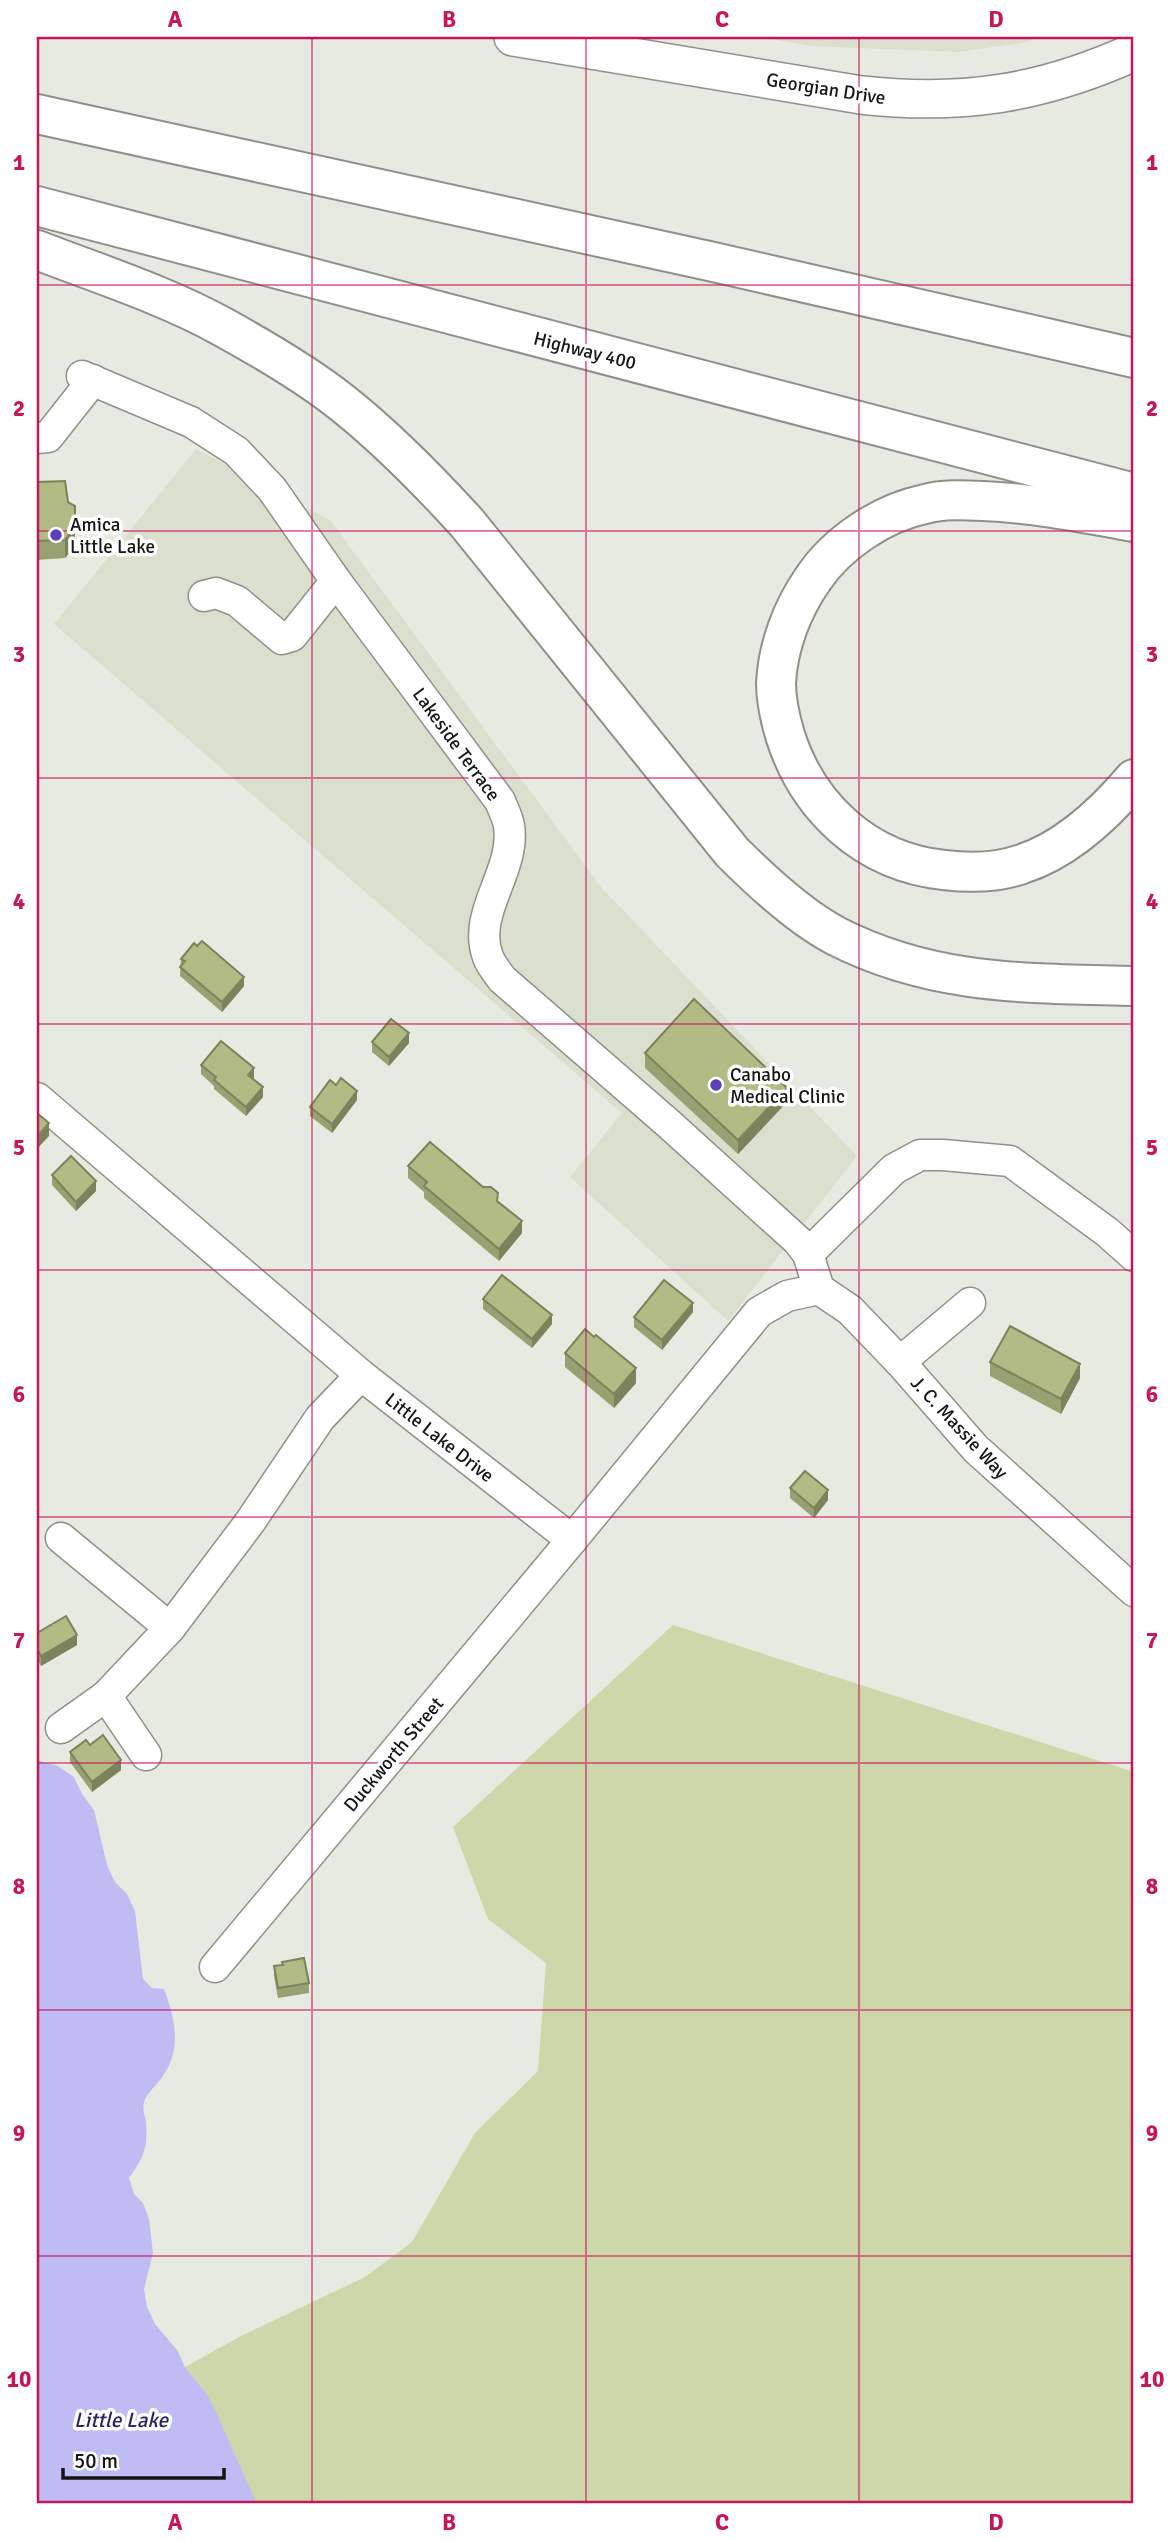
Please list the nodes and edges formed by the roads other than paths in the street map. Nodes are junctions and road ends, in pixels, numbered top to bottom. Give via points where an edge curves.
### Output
1 (513, 37) edge
2 (1134, 52) edge
3 (37, 114) edge
4 (37, 206) edge
5 (37, 250) edge
6 (709, 261) junction
7 (1134, 338) edge
8 (1134, 358) edge
9 (37, 438) edge
10 (1134, 493) edge
11 (1134, 522) edge
12 (336, 581) junction
13 (204, 596) dead end
14 (1134, 779) edge
15 (1134, 986) edge
16 (37, 1098) edge
17 (808, 1254) junction
18 (1134, 1256) edge
19 (819, 1289) junction
20 (970, 1303) dead end
21 (900, 1362) junction
22 (361, 1375) junction
23 (61, 1538) dead end
24 (572, 1540) junction
25 (1134, 1591) edge
26 (170, 1629) junction
27 (106, 1696) junction
28 (61, 1728) dead end
29 (146, 1755) dead end
30 (215, 1967) dead end

1 - 2 main road, Georgian Drive via 903,99 1026,91
3 - 6 highway
4 - 10 highway, Highway 400
5 - 15 highway via 222,327 334,397 383,438 467,523 732,852 761,881 835,935 920,968 961,977
6 - 7 highway via 921,292
6 - 8 highway
9 - 12 street, Lakeside Terrace via 48,437 88,378 191,422 236,450 271,489
11 - 14 highway via 1023,502 962,500 924,503 874,524 842,546 806,588 788,628 776,684 782,727 795,765 818,802 851,833 913,865 976,872 1042,857 1080,832
12 - 13 street via 292,636 282,639 237,601 216,593
12 - 17 street, Lakeside Terrace via 500,801 509,825 509,846 486,919 484,942 488,959 502,979 669,1124
16 - 22 street, Little Lake Drive
17 - 18 street via 894,1169 920,1155 943,1154 1010,1161
17 - 19 street, Lakeside Terrace
19 - 21 street, J. C. Massie Way via 850,1310
19 - 24 street via 787,1296 759,1312
20 - 21 street
21 - 25 street, J. C. Massie Way via 976,1449
22 - 24 street, Little Lake Drive
22 - 26 street via 320,1418
23 - 26 street
24 - 30 street, Duckworth Street
26 - 27 street
27 - 28 street
27 - 29 street

